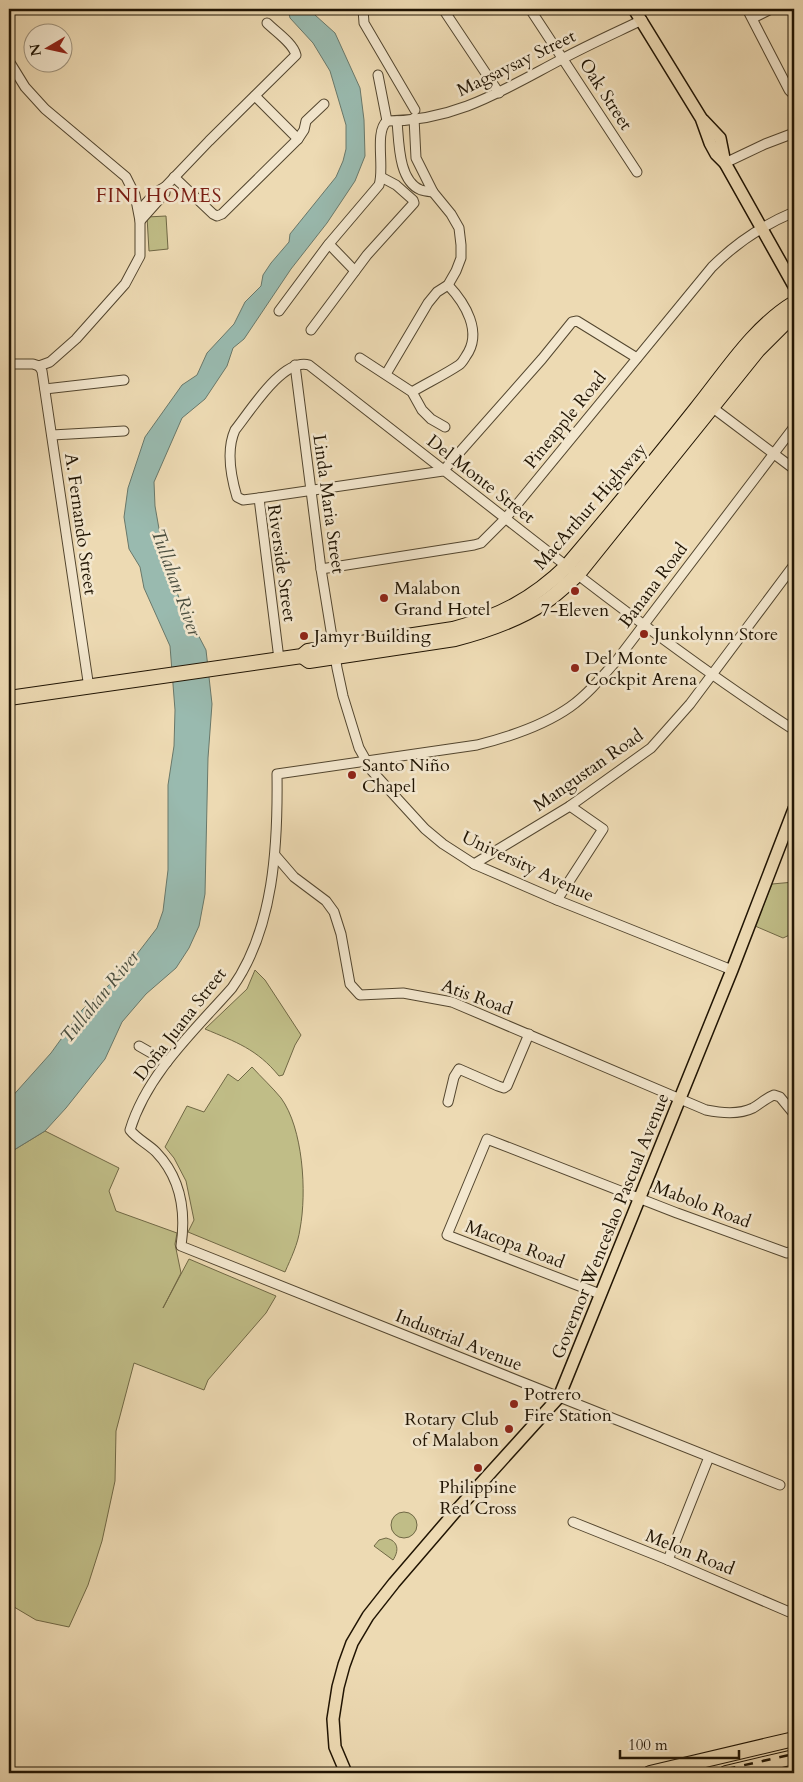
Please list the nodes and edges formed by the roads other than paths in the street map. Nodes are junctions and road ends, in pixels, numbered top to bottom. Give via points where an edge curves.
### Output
1 (363, 9) edge
2 (443, 9) edge
3 (530, 9) edge
4 (634, 9) edge
5 (747, 9) edge
6 (771, 9) edge
7 (753, 18) junction
8 (642, 20) junction
9 (267, 23) dead end
10 (563, 58) junction
11 (9, 61) edge
12 (378, 76) dead end
13 (499, 93) junction
14 (255, 96) junction
15 (794, 96) edge
16 (324, 104) dead end
17 (414, 114) junction
18 (386, 121) junction
19 (397, 121) junction
20 (794, 133) edge
21 (298, 139) junction
22 (725, 163) junction
23 (637, 172) dead end
24 (174, 176) junction
25 (381, 178) junction
26 (165, 187) junction
27 (433, 192) junction
28 (139, 211) junction
29 (794, 212) edge
30 (140, 221) junction
31 (762, 228) junction
32 (329, 244) junction
33 (355, 271) junction
34 (448, 284) junction
35 (794, 286) edge
36 (794, 303) edge
37 (279, 311) dead end
38 (794, 316) edge
39 (311, 330) dead end
40 (360, 358) dead end
41 (637, 358) junction
42 (9, 364) edge
43 (295, 365) junction
44 (39, 366) junction
45 (386, 374) junction
46 (124, 380) dead end
47 (45, 389) junction
48 (412, 392) junction
49 (708, 404) junction
50 (445, 427) dead end
51 (794, 428) edge
52 (124, 431) dead end
53 (52, 435) junction
54 (774, 454) junction
55 (794, 469) edge
56 (443, 471) junction
57 (311, 490) junction
58 (259, 498) junction
59 (505, 519) junction
60 (794, 565) edge
61 (321, 569) junction
62 (573, 570) junction
63 (644, 625) junction
64 (334, 652) junction
65 (280, 659) junction
66 (713, 673) junction
67 (89, 688) junction
68 (9, 698) edge
69 (794, 730) edge
70 (365, 761) junction
71 (277, 774) joint
72 (570, 806) junction
73 (794, 809) edge
74 (275, 855) junction
75 (474, 864) junction
76 (557, 900) junction
77 (732, 970) junction
78 (529, 1034) junction
79 (139, 1046) dead end
80 (167, 1062) junction
81 (680, 1099) junction
82 (448, 1102) dead end
83 (794, 1114) edge
84 (640, 1197) junction
85 (447, 1236) joint
86 (181, 1246) joint
87 (794, 1250) edge
88 (600, 1294) junction
89 (559, 1397) junction
90 (709, 1457) junction
91 (780, 1485) dead end
92 (573, 1522) dead end
93 (668, 1560) junction
94 (794, 1614) edge
95 (794, 1739) edge
96 (794, 1757) edge
97 (346, 1773) edge
98 (650, 1773) edge
99 (726, 1773) edge

1 - 17 street via 364,24
2 - 13 street
3 - 10 street, Oak Street
4 - 8 main road
5 - 7 street
6 - 7 street
7 - 15 street
8 - 10 street, Magsaysay Street
8 - 22 main road via 701,118 716,154
9 - 14 street via 296,55
10 - 13 street, Magsaysay Street
10 - 23 street, Oak Street
11 - 28 street via 24,87 45,109 126,177
12 - 18 street
13 - 17 street, Magsaysay Street via 449,113
14 - 21 street
14 - 24 street
16 - 21 street via 306,121
17 - 19 street, Magsaysay Street
17 - 27 street via 416,158
18 - 19 street, Magsaysay Street
18 - 25 street via 381,132
19 - 27 street via 399,153 404,170 419,189
20 - 22 street
21 - 24 street via 217,216
22 - 31 main road
24 - 26 street
25 - 32 street via 376,189
25 - 33 street via 396,185 414,204
26 - 28 street via 160,188
26 - 30 street via 165,193
27 - 34 street via 452,214 459,228 461,258
28 - 30 street
29 - 31 street, Pineapple Road
30 - 44 street via 140,256 125,284 76,339 50,362
31 - 35 main road
31 - 41 street, Pineapple Road via 719,260
32 - 33 street
32 - 37 street
33 - 39 street
34 - 45 street via 428,303
34 - 48 street via 469,315 472,348 460,364
36 - 49 highway, MacArthur Highway via 762,328
38 - 49 highway, MacArthur Highway
40 - 45 street
41 - 56 street via 577,321 572,322
41 - 59 street, Pineapple Road
42 - 44 street
43 - 56 street, Del Monte Street via 309,365
43 - 57 street, Linda Maria Street
43 - 58 street, Riverside Street via 268,388 232,438 230,448 237,497 243,500
44 - 47 street, A. Fernando Street
45 - 48 street
46 - 47 street
47 - 53 street, A. Fernando Street
48 - 50 street via 422,410
49 - 54 street
49 - 62 highway, MacArthur Highway
51 - 54 street, Banana Road
52 - 53 street
53 - 67 street, A. Fernando Street
54 - 55 street
54 - 63 street, Banana Road
56 - 57 street
56 - 59 street, Del Monte Street
57 - 58 street
57 - 61 street, Linda Maria Street
58 - 65 street, Riverside Street
59 - 61 street, Pineapple Road via 482,542 474,545
59 - 62 street, Del Monte Street
60 - 66 street, Mangustan Road
61 - 64 street, Linda Maria Street
62 - 63 street, Del Monte Street
62 - 64 highway, MacArthur Highway via 546,601 476,634
63 - 66 street, Del Monte Street
63 - 70 street, Banana Road via 592,688 569,707 540,723 510,737 477,745
64 - 65 highway, MacArthur Highway via 308,651 302,656
64 - 70 street, University Avenue via 351,724
65 - 67 highway, MacArthur Highway
66 - 69 street, Del Monte Street
66 - 72 street, Mangustan Road via 651,748
67 - 68 highway, MacArthur Highway
70 - 71 street, Banana Road
70 - 75 street, University Avenue via 425,829
71 - 74 street, Doña Juana Street
72 - 75 street, Mangustan Road
72 - 76 street via 603,829
73 - 77 main road, Governor Wenceslao Pascual Avenue
74 - 78 street, Atis Road via 294,877 326,901 334,912 350,984 356,992 365,996 403,993 452,1002
74 - 80 street, Doña Juana Street via 264,915 238,979
75 - 76 street, University Avenue
76 - 77 street, University Avenue
77 - 81 main road, Governor Wenceslao Pascual Avenue
78 - 81 street, Atis Road
78 - 82 street via 507,1086 498,1086 459,1069 454,1076
79 - 80 street
80 - 86 street, Doña Juana Street via 148,1089 130,1130 157,1153 175,1181 183,1214
81 - 83 street, Atis Road via 719,1113 752,1108 774,1095 780,1097
81 - 84 main road, Governor Wenceslao Pascual Avenue
84 - 85 street, Mabolo Road via 487,1139
84 - 87 street, Mabolo Road via 787,1252
84 - 88 main road, Governor Wenceslao Pascual Avenue
85 - 88 street, Macopa Road
86 - 89 street, Industrial Avenue
88 - 89 main road, Governor Wenceslao Pascual Avenue
89 - 90 street, Industrial Avenue
89 - 97 main road, Governor Wenceslao Pascual Avenue via 400,1576 372,1610 357,1635 340,1678 333,1719 335,1747
90 - 91 street, Industrial Avenue
90 - 93 street
92 - 93 street, Melon Road
93 - 94 street, Melon Road
95 - 98 highway
96 - 99 highway

